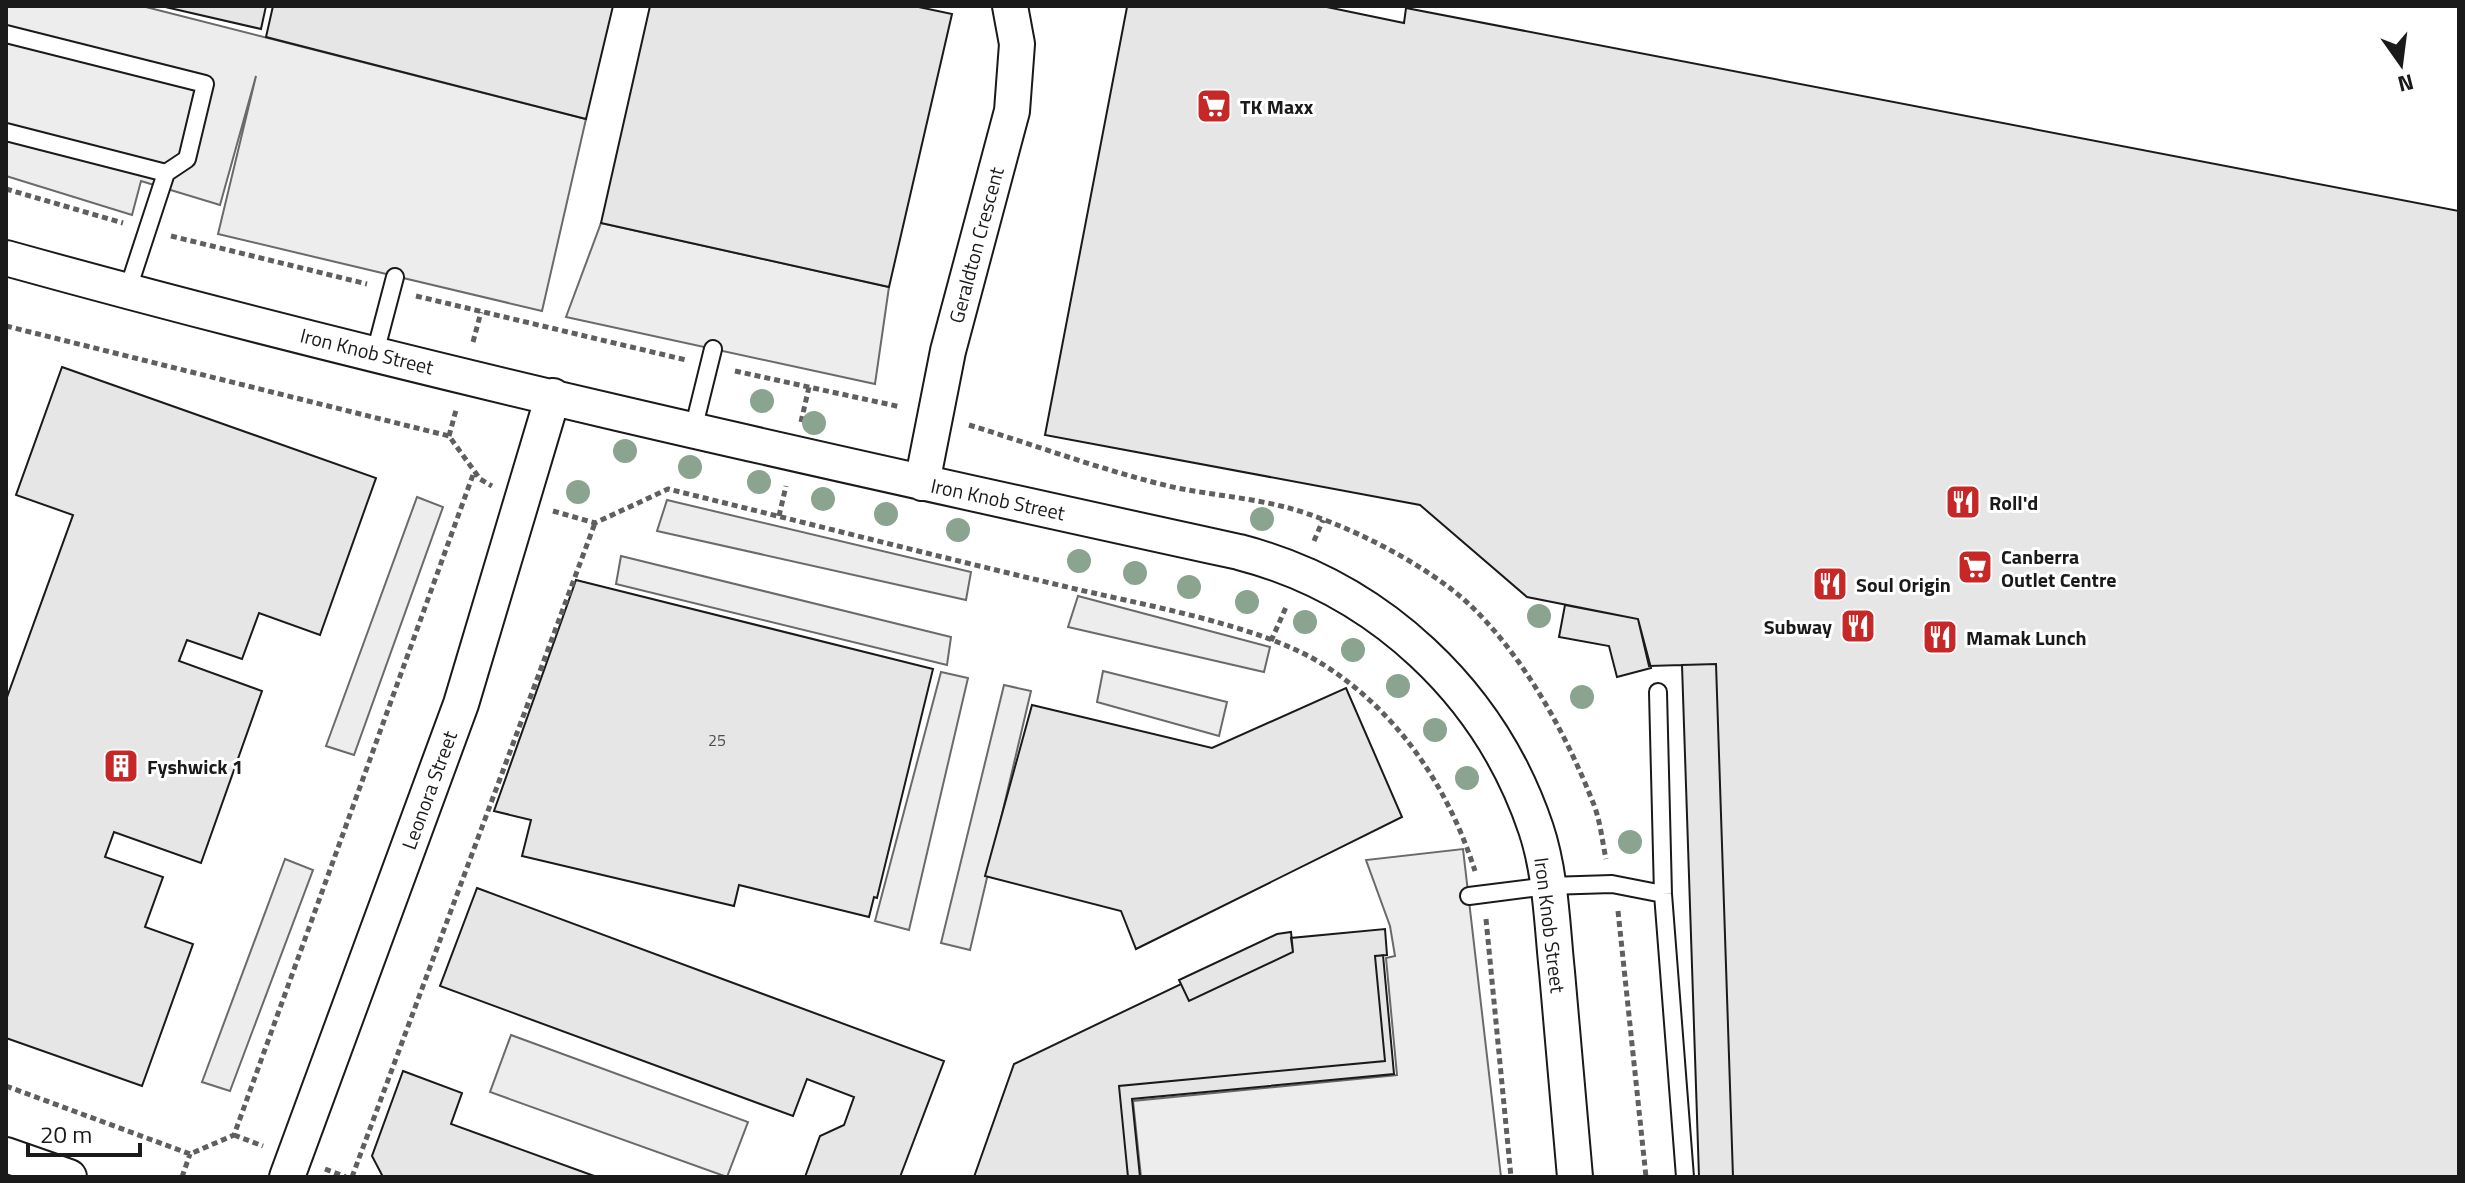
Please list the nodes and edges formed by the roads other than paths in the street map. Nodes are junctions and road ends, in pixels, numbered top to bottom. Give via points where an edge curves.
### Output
1 (1010, 6) edge
2 (6, 34) edge
3 (6, 132) edge
4 (166, 173) junction
5 (6, 258) edge
6 (395, 277) dead end
7 (127, 292) junction
8 (713, 349) dead end
9 (375, 353) junction
10 (553, 396) junction
11 (693, 430) junction
12 (922, 483) junction
13 (1658, 692) dead end
14 (1548, 886) junction
15 (1663, 894) junction
16 (1476, 895) road end
17 (6, 1155) edge
18 (69, 1177) edge
19 (287, 1177) edge
20 (1575, 1177) edge
21 (1685, 1177) edge

1 - 12 street, Geraldton Crescent via 1017,44 1012,111 948,351
2 - 4 lane via 205,84 187,159
3 - 4 lane
4 - 7 lane
5 - 7 street, Iron Knob Street
6 - 9 lane
7 - 9 street, Iron Knob Street
8 - 11 lane
9 - 10 street, Iron Knob Street
10 - 11 street, Iron Knob Street
10 - 19 street, Leonora Street via 461,704
11 - 12 street, Iron Knob Street
12 - 14 street, Iron Knob Street via 1269,560 1348,594 1426,654 1492,735 1536,831
13 - 15 lane
14 - 15 lane via 1612,884
14 - 16 lane
14 - 20 street, Iron Knob Street
15 - 21 lane
17 - 18 street

